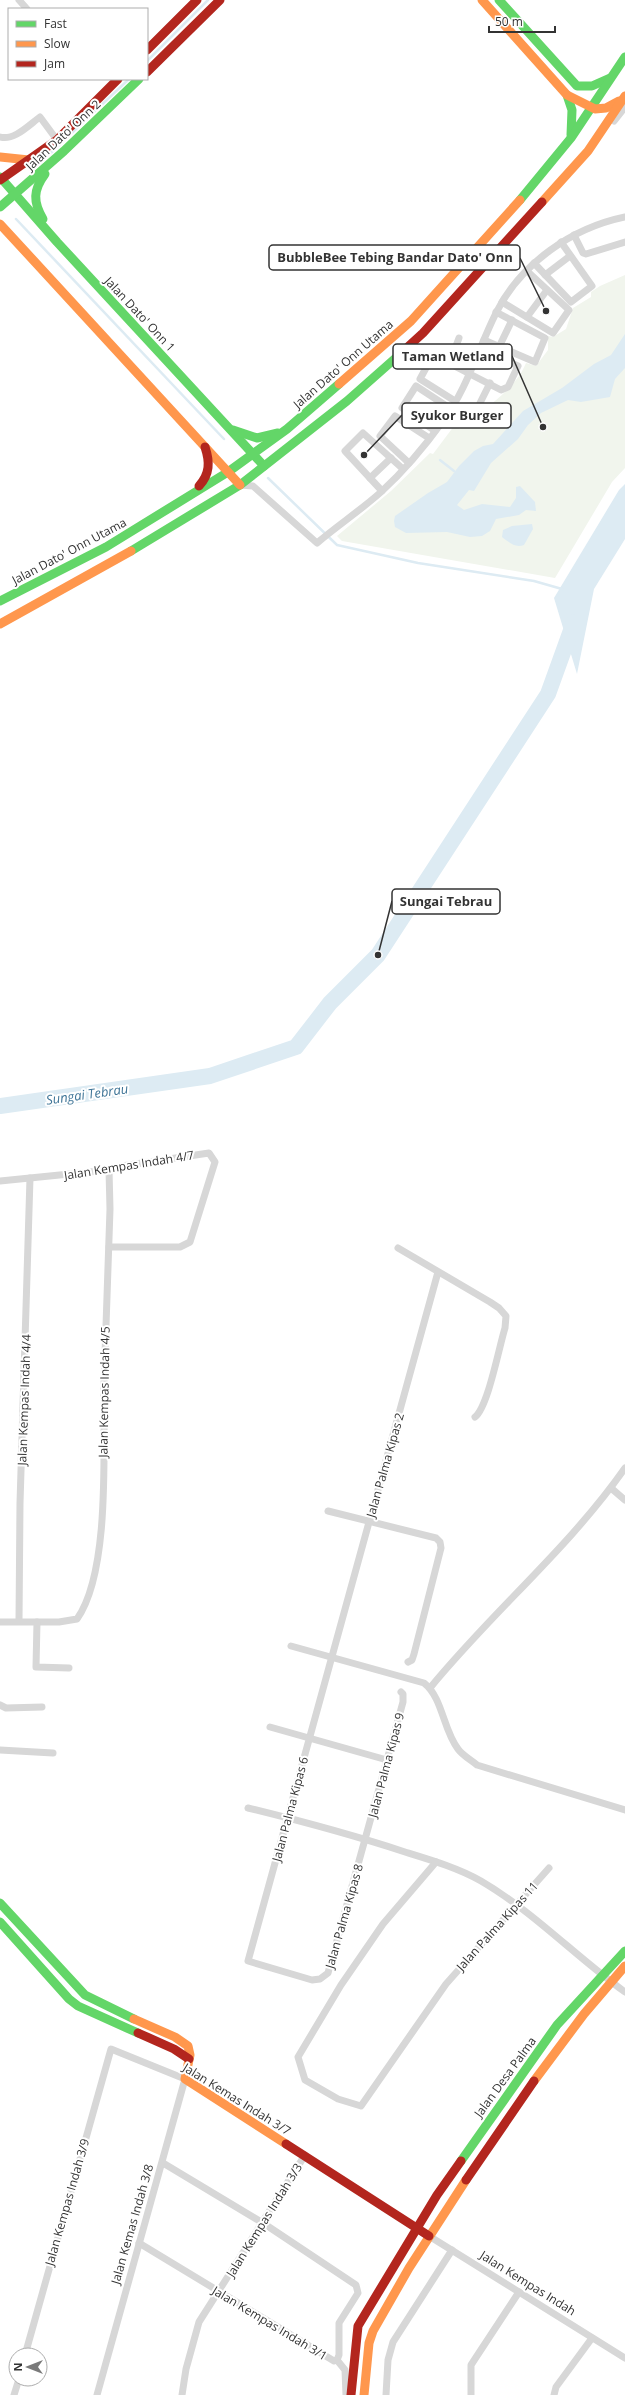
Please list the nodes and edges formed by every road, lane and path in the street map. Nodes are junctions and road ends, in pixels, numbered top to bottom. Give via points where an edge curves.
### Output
1 (19, 0) edge
2 (197, 0) edge
3 (220, 0) edge
4 (482, 0) edge
5 (499, 0) edge
6 (26, 8) edge
7 (148, 49) edge
8 (625, 57) edge
9 (148, 71) edge
10 (612, 76) junction
11 (117, 80) edge
12 (138, 80) edge
13 (567, 95) junction
14 (625, 96) edge
15 (625, 106) edge
16 (590, 108) junction
17 (598, 135) junction
18 (0, 137) edge
19 (571, 138) junction
20 (57, 140) junction
21 (64, 151) junction
22 (0, 157) edge
23 (29, 160) junction
24 (1, 179) edge
25 (15, 196) junction
26 (0, 207) edge
27 (625, 217) edge
28 (0, 224) edge
29 (574, 235) junction
30 (0, 236) edge
31 (57, 242) junction
32 (561, 242) junction
33 (625, 242) edge
34 (24, 252) junction
35 (570, 256) junction
36 (534, 263) junction
37 (527, 271) junction
38 (545, 275) junction
39 (547, 290) junction
40 (502, 302) junction
41 (496, 312) junction
42 (527, 317) junction
43 (512, 320) junction
44 (459, 338) dead end
45 (484, 340) junction
46 (499, 347) junction
47 (480, 349) junction
48 (450, 362) junction
49 (470, 372) junction
50 (490, 383) junction
51 (455, 401) junction
52 (480, 403) dead end
53 (451, 408) junction
54 (229, 428) junction
55 (287, 429) junction
56 (435, 431) junction
57 (429, 438) junction
58 (203, 442) junction
59 (253, 454) junction
60 (391, 458) junction
61 (409, 463) junction
62 (264, 466) junction
63 (403, 470) junction
64 (228, 472) junction
65 (370, 478) junction
66 (240, 485) junction
67 (382, 491) junction
68 (189, 496) junction
69 (0, 601) edge
70 (0, 624) edge
71 (109, 1170) junction
72 (30, 1178) junction
73 (0, 1181) edge
74 (109, 1247) junction
75 (398, 1248) dead end
76 (438, 1272) junction
77 (475, 1417) dead end
78 (625, 1468) edge
79 (611, 1488) junction
80 (625, 1500) edge
81 (328, 1511) dead end
82 (369, 1521) junction
83 (19, 1621) junction
84 (0, 1622) edge
85 (37, 1622) junction
86 (292, 1646) dead end
87 (331, 1658) junction
88 (408, 1662) dead end
89 (69, 1668) dead end
90 (430, 1688) junction
91 (401, 1692) dead end
92 (0, 1705) edge
93 (42, 1708) dead end
94 (270, 1727) dead end
95 (309, 1738) junction
96 (0, 1750) edge
97 (53, 1753) dead end
98 (387, 1760) junction
99 (248, 1808) dead end
100 (625, 1810) edge
101 (287, 1818) junction
102 (365, 1839) junction
103 (436, 1862) junction
104 (549, 1868) dead end
105 (0, 1903) edge
106 (517, 1905) junction
107 (0, 1922) edge
108 (625, 1951) edge
109 (625, 1966) edge
110 (287, 1972) joint
111 (601, 1975) junction
112 (610, 1982) junction
113 (625, 1992) edge
114 (111, 2049) joint
115 (189, 2059) junction
116 (185, 2079) junction
117 (305, 2155) junction
118 (163, 2163) junction
119 (263, 2223) junction
120 (418, 2227) junction
121 (429, 2236) junction
122 (139, 2243) junction
123 (452, 2250) junction
124 (219, 2292) junction
125 (519, 2292) junction
126 (592, 2338) junction
127 (27, 2347) edge
128 (625, 2358) edge
129 (337, 2360) junction
130 (96, 2395) edge
131 (182, 2395) edge
132 (346, 2395) edge
133 (351, 2395) edge
134 (364, 2395) edge
135 (386, 2395) edge
136 (471, 2395) edge
137 (554, 2395) edge

1 - 6 street
2 - 7 main road
3 - 9 main road
4 - 13 main road
5 - 10 main road via 577,86 592,86
8 - 10 main road, Jalan Dato' Onn Utama
10 - 16 main road, Jalan Dato' Onn Utama
11 - 20 main road, Jalan Dato' Onn 2
12 - 21 main road, Jalan Dato' Onn 2
13 - 16 main road
13 - 19 main road via 572,110
14 - 16 main road via 606,108
14 - 17 main road
15 - 17 street via 608,129
16 - 19 main road, Jalan Dato' Onn Utama
17 - 62 main road via 588,151 535,211 423,333 347,401
18 - 20 street via 13,137 40,117
19 - 55 main road, Jalan Dato' Onn Utama via 500,223 411,321
20 - 23 main road, Jalan Dato' Onn 2
21 - 25 main road, Jalan Dato' Onn 2
21 - 31 main road via 40,180 33,199
22 - 23 main road
23 - 24 main road, Jalan Dato' Onn 2
24 - 25 main road, Jalan Dato' Onn 1
25 - 26 main road, Jalan Dato' Onn 2
25 - 31 main road, Jalan Dato' Onn 1
27 - 29 street
28 - 34 main road
29 - 32 street
29 - 33 street via 583,253 586,254
30 - 34 main road
31 - 54 main road, Jalan Dato' Onn 1
32 - 35 street
32 - 36 street
34 - 58 main road
35 - 38 street
35 - 38 street via 592,286 571,302
36 - 37 street
36 - 38 street
37 - 39 street
37 - 40 street
39 - 42 street
39 - 42 street via 569,310 553,333
40 - 41 street
40 - 42 street
41 - 43 street
41 - 45 street
43 - 46 street
43 - 46 street via 545,338 534,362
44 - 48 street
45 - 46 street
45 - 47 street
47 - 49 street
47 - 50 street via 518,366 508,387 501,390
48 - 49 street
48 - 51 street via 433,355 420,379
49 - 50 street
49 - 51 street
50 - 52 street
51 - 53 street
53 - 56 street
53 - 56 street via 416,386 402,408
54 - 55 main road via 258,438
54 - 59 main road, Jalan Dato' Onn 1
55 - 59 main road, Jalan Dato' Onn Utama
56 - 57 street
57 - 61 street
57 - 61 street via 395,416 380,436
58 - 64 main road
58 - 68 main road via 208,456 208,474
59 - 62 main road, Jalan Dato' Onn 1
59 - 64 main road, Jalan Dato' Onn Utama
60 - 63 street
60 - 65 street
60 - 65 street via 363,433 345,451
61 - 63 street
62 - 66 main road
63 - 67 street
64 - 66 main road
64 - 68 main road, Jalan Dato' Onn Utama
65 - 67 street
66 - 67 street via 253,486 317,542
66 - 70 main road via 115,561
68 - 69 main road, Jalan Dato' Onn Utama via 106,547
71 - 72 street, Jalan Kempas Indah 4/7
71 - 74 street, Jalan Kempas Indah 4/5
71 - 74 street, Jalan Kempas Indah 4/7 via 209,1153 215,1162 190,1242 180,1247
72 - 73 street, Jalan Kempas Indah 4/7
72 - 83 street, Jalan Kempas Indah 4/4
74 - 85 street, Jalan Kempas Indah 4/5 via 100,1544 93,1584 83,1611 77,1619
75 - 76 street
76 - 77 street via 490,1302 506,1316 485,1400 481,1412
76 - 82 street, Jalan Palma Kipas 2
78 - 79 street
79 - 80 street
79 - 90 street via 533,1576 456,1656
81 - 82 street
82 - 87 street, Jalan Palma Kipas 2
82 - 88 street via 436,1538 440,1542 441,1548 414,1654
83 - 84 street
83 - 85 street
85 - 89 street via 36,1667
86 - 87 street
87 - 90 street via 413,1680
87 - 95 street, Jalan Palma Kipas 6
90 - 100 street via 458,1750 477,1765
91 - 98 street, Jalan Palma Kipas 9 via 404,1698
92 - 93 street via 6,1708
94 - 95 street
95 - 98 street
95 - 101 street, Jalan Palma Kipas 6
96 - 97 street
98 - 102 street, Jalan Palma Kipas 9
99 - 101 street
101 - 102 street
101 - 110 street, Jalan Palma Kipas 6 via 248,1961
102 - 103 street
102 - 110 street, Jalan Palma Kipas 8 via 328,1974 312,1980
103 - 106 street via 480,1881
103 - 106 street, Jalan Palma Kipas 11 via 383,1924 341,1985 298,2057 305,2080 338,2099 361,2106 446,1984
104 - 106 street, Jalan Palma Kipas 11
105 - 115 main road via 85,1995 181,2040 190,2051
106 - 111 street
107 - 115 main road via 78,2006
108 - 111 main road, Jalan Desa Palma
109 - 112 main road, Jalan Desa Palma
111 - 112 street
111 - 120 main road, Jalan Desa Palma via 538,2050 456,2165
112 - 113 street
112 - 121 main road, Jalan Desa Palma via 526,2089
114 - 116 street, Jalan Kemas Indah 3/7
114 - 127 street, Jalan Kempas Indah 3/9
115 - 116 main road, Jalan Kemas Indah 3/8
116 - 117 main road, Jalan Kemas Indah 3/7
116 - 118 street, Jalan Kemas Indah 3/8
117 - 119 street, Jalan Kempas Indah 3/3
117 - 120 main road, Jalan Kemas Indah 3/7
118 - 119 street
118 - 122 street, Jalan Kemas Indah 3/8
119 - 124 street, Jalan Kempas Indah 3/3
119 - 129 street, Jalan Kempas Indah 3/1 via 356,2285 358,2293 339,2323
120 - 121 main road, Jalan Kempas Indah
120 - 133 main road, Jalan Desa Palma via 358,2326
121 - 123 street, Jalan Kempas Indah
121 - 134 main road, Jalan Desa Palma via 373,2331
122 - 124 street, Jalan Kempas Indah 3/1
122 - 130 street, Jalan Kemas Indah 3/8
123 - 125 street, Jalan Kempas Indah
123 - 135 street via 393,2342 388,2360
124 - 129 street, Jalan Kempas Indah 3/1 via 334,2361
124 - 131 street, Jalan Kempas Indah 3/3 via 199,2322 186,2369
125 - 126 street, Jalan Kempas Indah
125 - 136 street via 471,2365
126 - 128 street, Jalan Kempas Indah
126 - 137 street via 556,2387
129 - 132 street via 345,2370

